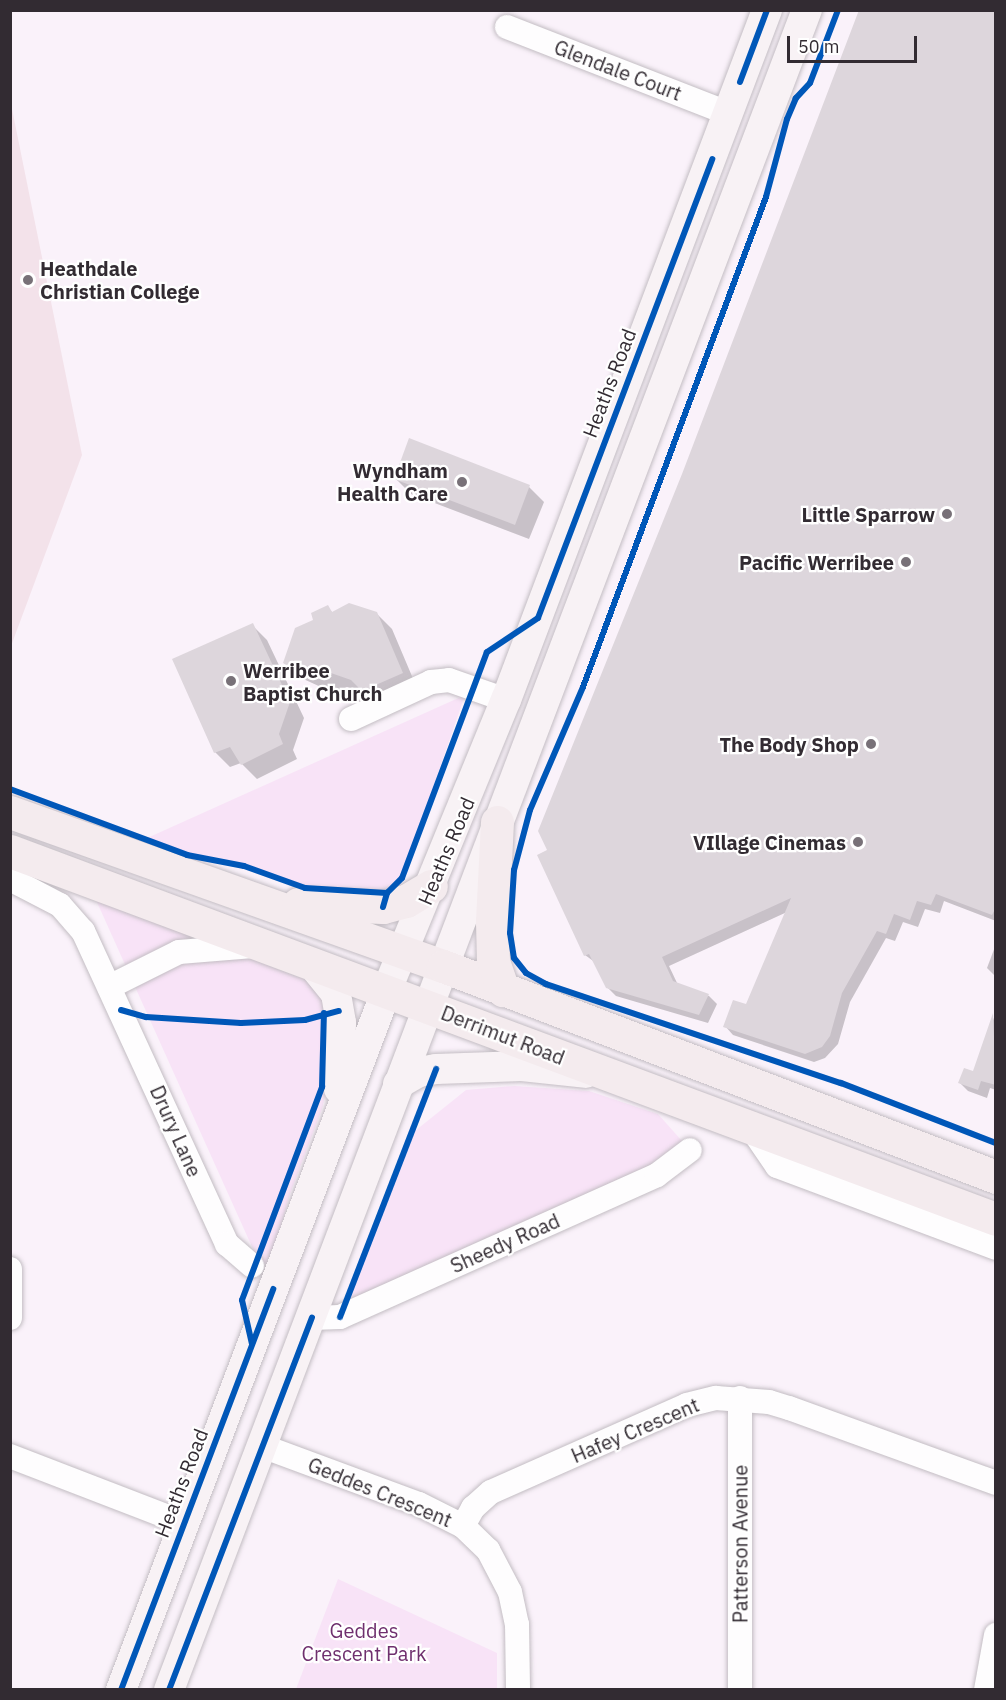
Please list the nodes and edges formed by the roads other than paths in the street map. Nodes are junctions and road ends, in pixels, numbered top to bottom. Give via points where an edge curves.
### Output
1 (766, 10) edge
2 (807, 10) edge
3 (507, 27) dead end
4 (728, 113) junction
5 (759, 133) junction
6 (560, 656) junction
7 (506, 700) junction
8 (351, 719) dead end
9 (10, 812) edge
10 (497, 822) junction
11 (10, 851) edge
12 (10, 879) edge
13 (431, 886) junction
14 (266, 903) junction
15 (264, 946) junction
16 (404, 952) junction
17 (312, 964) junction
18 (442, 966) junction
19 (111, 986) junction
20 (503, 990) junction
21 (386, 992) junction
22 (428, 1007) junction
23 (610, 1075) junction
24 (398, 1084) junction
25 (335, 1125) junction
26 (751, 1128) junction
27 (690, 1150) dead end
28 (996, 1177) edge
29 (996, 1219) edge
30 (996, 1248) edge
31 (252, 1266) dead end
32 (10, 1269) edge
33 (10, 1318) edge
34 (312, 1318) junction
35 (740, 1398) junction
36 (219, 1429) junction
37 (262, 1446) junction
38 (10, 1456) edge
39 (996, 1484) edge
40 (184, 1523) junction
41 (463, 1526) junction
42 (996, 1635) edge
43 (121, 1689) edge
44 (169, 1689) edge
45 (518, 1689) edge
46 (740, 1689) edge
47 (986, 1689) edge

1 - 4 main road, Heaths Road
2 - 5 main road, Heaths Road
3 - 4 street, Glendale Court
4 - 5 main road
4 - 7 main road, Heaths Road
5 - 6 main road, Heaths Road
6 - 7 main road via 533,694 519,701
6 - 10 main road, Heaths Road
7 - 8 street via 449,680 430,682
7 - 13 main road, Heaths Road
9 - 14 highway, Derrimut Road
10 - 18 main road, Heaths Road
10 - 20 highway via 493,961
11 - 15 highway, Derrimut Road
12 - 19 street, Drury Lane via 60,905 83,931
13 - 14 highway via 406,901 383,907
13 - 16 main road, Heaths Road
14 - 16 highway, Derrimut Road
15 - 17 highway, Derrimut Road
15 - 19 street via 180,952
16 - 18 highway, Derrimut Road
16 - 21 main road, Heaths Road
17 - 21 highway, Derrimut Road
17 - 25 main road via 336,994 341,1023
18 - 20 highway, Derrimut Road
18 - 22 main road, Heaths Road
19 - 31 street, Drury Lane via 227,1244
20 - 28 highway, Derrimut Road
21 - 22 highway, Derrimut Road
21 - 25 main road, Heaths Road
22 - 23 highway, Derrimut Road
22 - 24 main road, Heaths Road
23 - 24 main road via 522,1066 436,1069 419,1072
23 - 26 highway, Derrimut Road
24 - 34 main road, Heaths Road
25 - 36 main road, Heaths Road
26 - 29 highway, Derrimut Road
26 - 30 street via 777,1166
27 - 34 street, Sheedy Road via 657,1175 340,1317
32 - 33 street
34 - 37 main road, Heaths Road
35 - 39 street, Hafey Crescent via 789,1408
35 - 41 street, Hafey Crescent via 716,1398 687,1405 491,1492 473,1508
35 - 46 street, Patterson Avenue
36 - 37 main road
36 - 40 main road, Heaths Road
37 - 41 street, Geddes Crescent via 419,1504
37 - 44 main road, Heaths Road
38 - 40 street
40 - 43 main road, Heaths Road
41 - 45 street, Geddes Crescent via 488,1550 510,1592 517,1624
42 - 47 street

